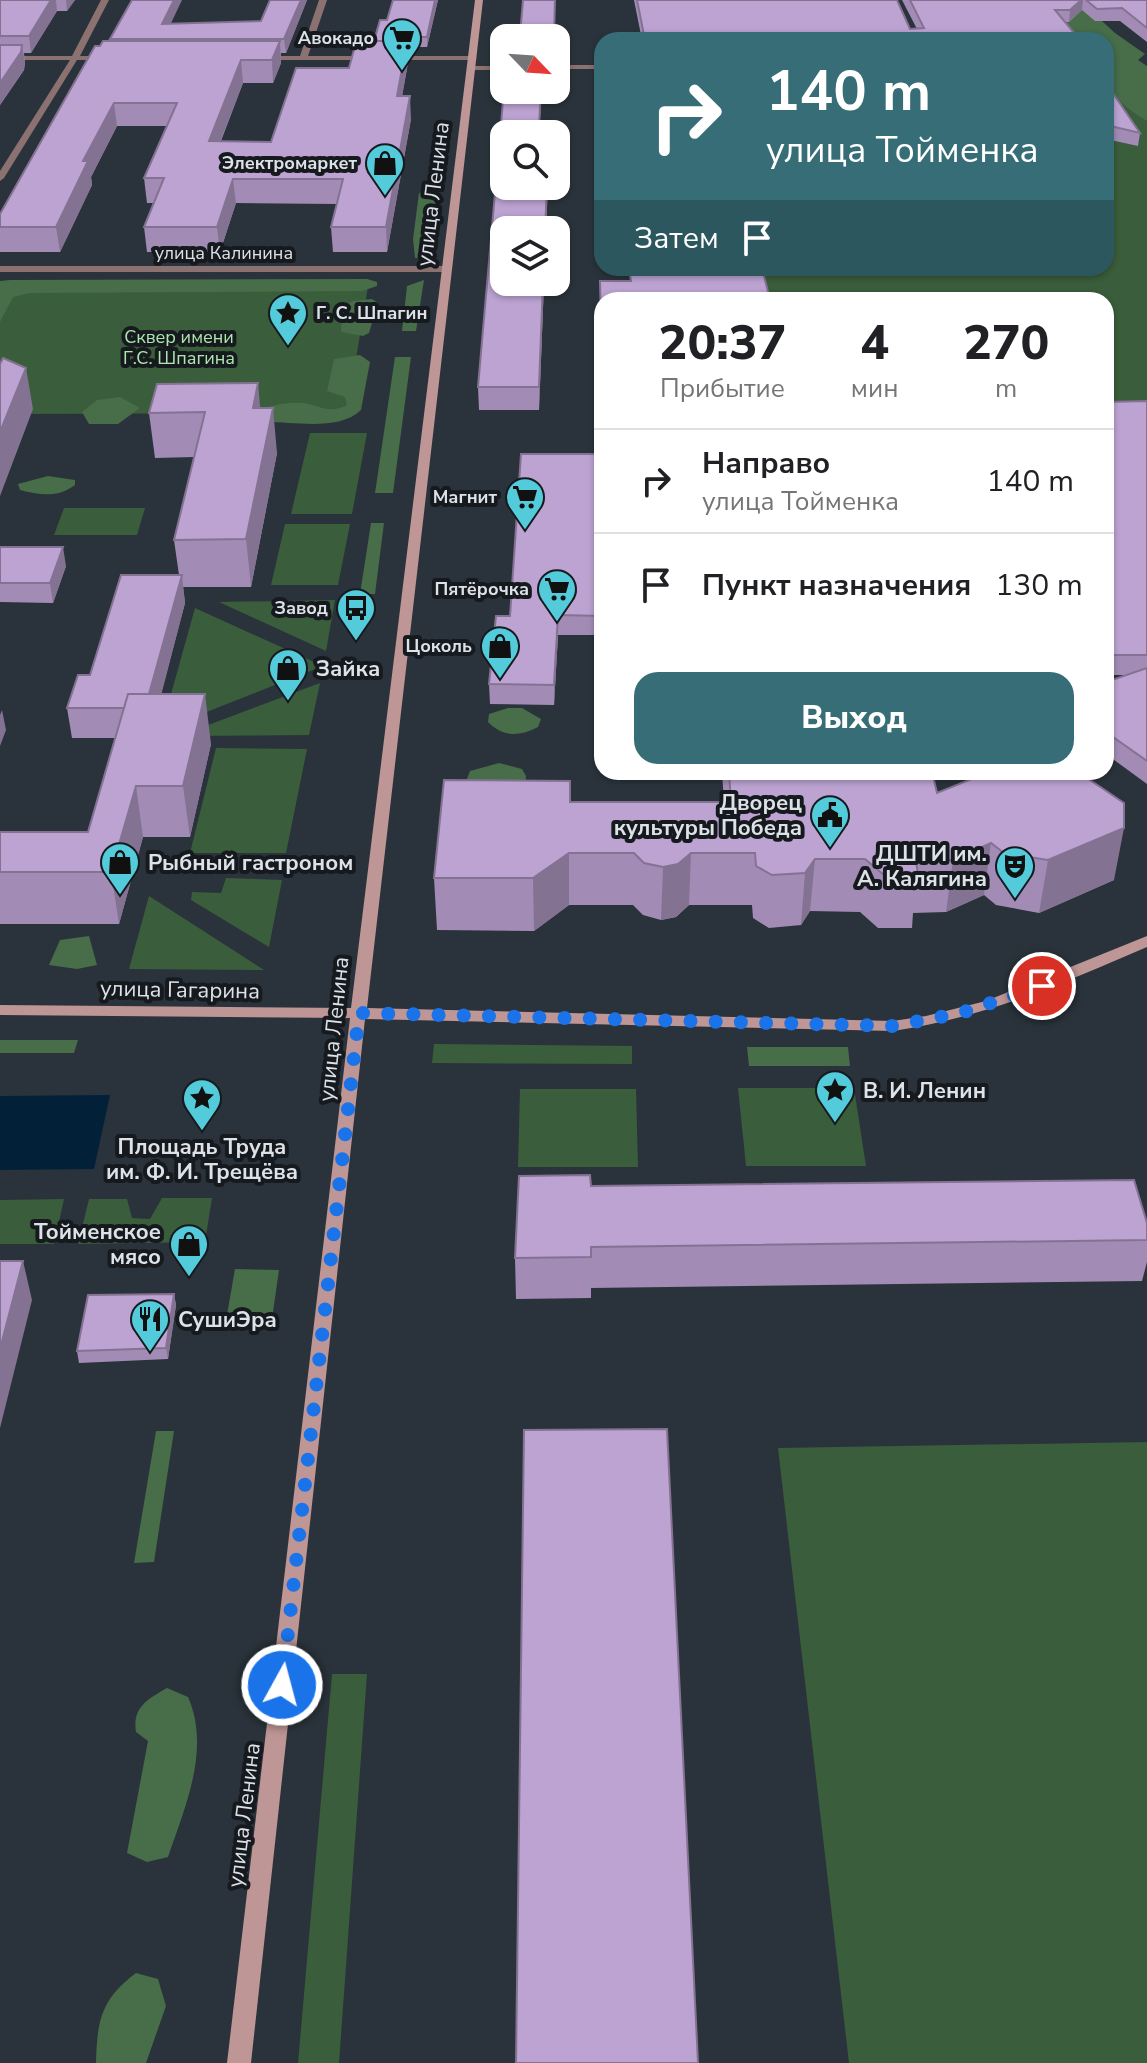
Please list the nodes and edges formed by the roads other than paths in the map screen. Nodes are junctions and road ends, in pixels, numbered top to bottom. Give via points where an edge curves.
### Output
1 (105, 0) edge
2 (323, 0) edge
3 (479, 0) edge
4 (0, 58) edge
5 (75, 58) junction
6 (122, 58) edge
7 (256, 58) edge
8 (303, 58) junction
9 (472, 63) junction
10 (490, 66) edge
11 (570, 67) edge
12 (594, 67) edge
13 (0, 178) edge
14 (0, 269) edge
15 (447, 269) junction
16 (1147, 941) edge
17 (0, 1010) edge
18 (359, 1013) junction
19 (239, 2063) edge

1 - 5 street
2 - 8 street
3 - 9 street, улица Ленина
4 - 5 street
5 - 6 street
5 - 13 street
7 - 8 street
8 - 9 street
9 - 10 street
9 - 15 street, улица Ленина
11 - 12 street
14 - 15 street, улица Калинина
15 - 18 street, улица Ленина
16 - 18 street, улица Гагарина via 1000,1001 893,1026
17 - 18 street, улица Гагарина
18 - 19 street, улица Ленина

